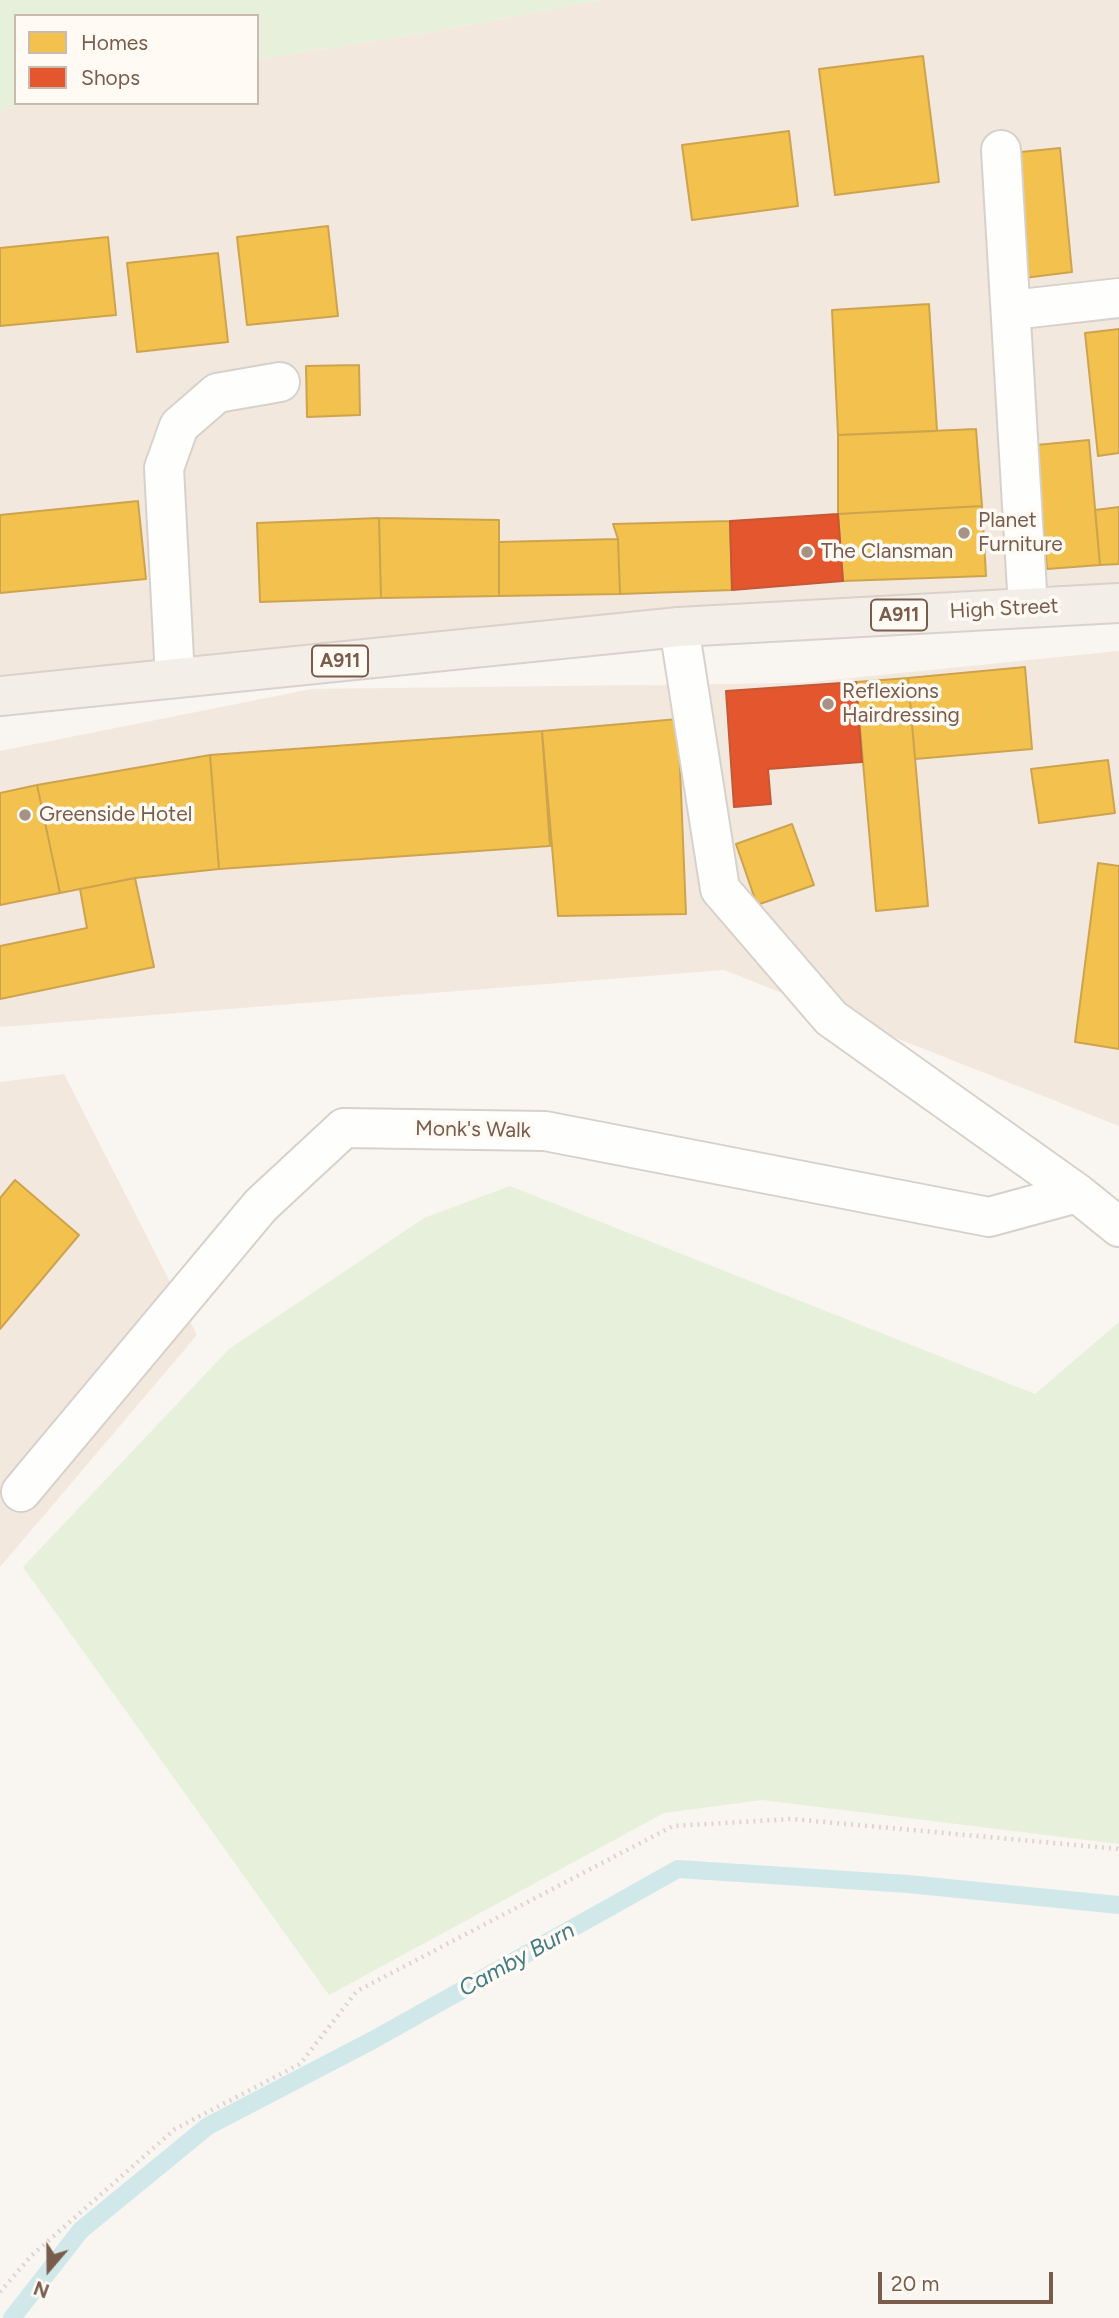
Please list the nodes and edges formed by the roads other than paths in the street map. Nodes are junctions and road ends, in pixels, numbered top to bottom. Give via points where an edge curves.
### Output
1 (1001, 150) dead end
2 (1119, 298) edge
3 (1012, 310) junction
4 (280, 382) dead end
5 (1119, 603) edge
6 (1028, 607) junction
7 (679, 627) junction
8 (175, 678) junction
9 (0, 696) edge
10 (1077, 1193) junction
11 (1119, 1227) edge
12 (21, 1492) dead end

1 - 3 street
2 - 3 street
3 - 6 street
4 - 8 street via 216,393 179,426 164,468
5 - 6 main road, High Street / A911
6 - 7 main road, High Street / A911
7 - 8 main road, A911
7 - 10 street via 720,888 831,1018
8 - 9 main road, A911
10 - 11 street
10 - 12 street, Monk's Walk via 989,1217 545,1131 344,1128 261,1205

